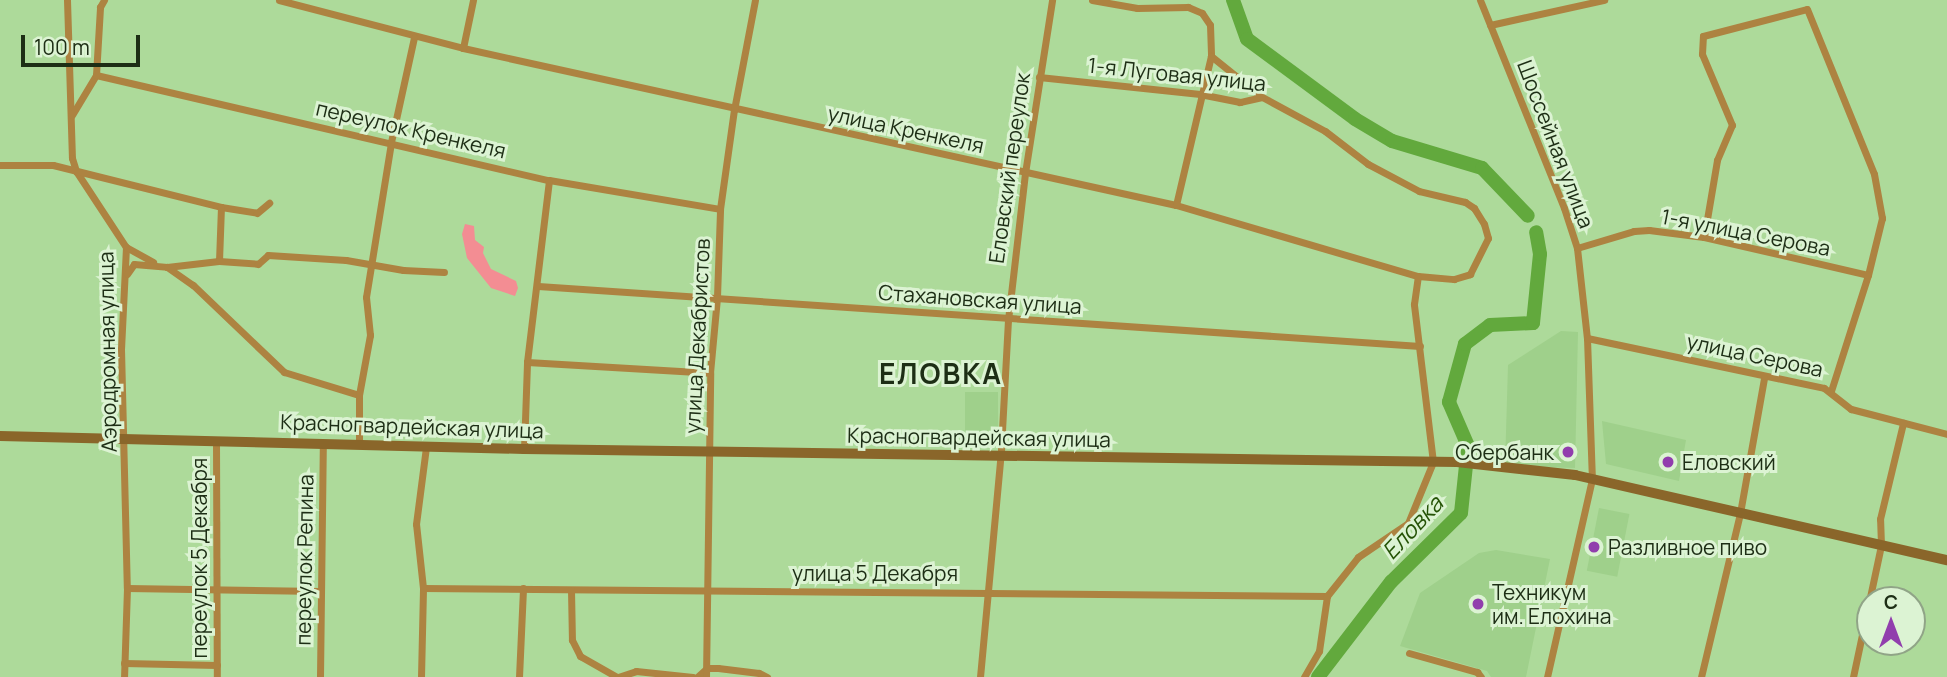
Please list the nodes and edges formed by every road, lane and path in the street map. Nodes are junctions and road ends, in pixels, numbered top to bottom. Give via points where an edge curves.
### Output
1 (67, 0) edge
2 (104, 0) edge
3 (279, 0) edge
4 (473, 0) edge
5 (755, 0) edge
6 (1052, 0) edge
7 (1092, 0) edge
8 (1480, 0) edge
9 (1604, 0) edge
10 (1490, 25) junction
11 (414, 37) junction
12 (463, 48) junction
13 (1212, 56) junction
14 (96, 75) junction
15 (1039, 77) junction
16 (1200, 93) junction
17 (1262, 97) junction
18 (733, 110) junction
19 (72, 115) junction
20 (391, 142) junction
21 (0, 164) edge
22 (76, 171) junction
23 (1024, 173) junction
24 (549, 180) junction
25 (269, 203) dead end
26 (1176, 205) junction
27 (221, 207) junction
28 (720, 209) junction
29 (1484, 224) joint
30 (1704, 237) junction
31 (126, 247) junction
32 (1577, 248) junction
33 (219, 261) junction
34 (371, 264) junction
35 (167, 267) junction
36 (444, 272) dead end
37 (127, 274) junction
38 (1868, 275) junction
39 (1418, 276) junction
40 (538, 286) junction
41 (718, 297) junction
42 (1007, 320) junction
43 (1587, 338) junction
44 (1420, 346) junction
45 (527, 362) junction
46 (710, 373) junction
47 (1764, 378) junction
48 (1831, 391) junction
49 (359, 395) junction
50 (1903, 423) junction
51 (1947, 434) edge
52 (0, 436) edge
53 (125, 437) junction
54 (216, 439) junction
55 (323, 443) junction
56 (359, 444) junction
57 (426, 447) junction
58 (524, 449) junction
59 (709, 452) junction
60 (1000, 456) junction
61 (1433, 462) junction
62 (1592, 479) junction
63 (1740, 513) junction
64 (1881, 545) junction
65 (1947, 560) edge
66 (127, 587) junction
67 (423, 588) junction
68 (523, 588) junction
69 (216, 589) junction
70 (708, 589) junction
71 (571, 590) junction
72 (320, 591) junction
73 (986, 591) junction
74 (1327, 596) junction
75 (1409, 653) dead end
76 (124, 663) junction
77 (217, 665) junction
78 (707, 668) junction
79 (124, 677) edge
80 (217, 677) edge
81 (320, 677) edge
82 (421, 677) edge
83 (519, 677) edge
84 (618, 677) edge
85 (695, 677) edge
86 (706, 677) edge
87 (767, 677) edge
88 (979, 677) edge
89 (1304, 677) edge
90 (1481, 677) edge
91 (1547, 677) edge
92 (1701, 677) edge
93 (1853, 677) edge

1 - 19 street, Аэродромная улица
2 - 14 street
3 - 11 street, улица Кренкеля
4 - 12 street
5 - 18 street, улица Декабристов
6 - 15 street, Еловский переулок
7 - 13 street via 1137,8 1188,7 1202,13 1210,25
8 - 10 street, Шоссейная улица
9 - 10 street
10 - 32 street, Шоссейная улица
11 - 12 street, улица Кренкеля
11 - 20 street
12 - 18 street, улица Кренкеля
13 - 16 street
13 - 17 street
14 - 19 street
14 - 20 street, переулок Кренкеля
15 - 16 street, 1-я Луговая улица
15 - 23 street, Еловский переулок
16 - 17 street, 1-я Луговая улица via 1240,102
16 - 26 street
17 - 29 street, 1-я Луговая улица via 1419,191 1465,202
18 - 23 street, улица Кренкеля
18 - 28 street, улица Декабристов
19 - 22 street, Аэродромная улица
20 - 24 street, переулок Кренкеля
20 - 34 street
21 - 22 street via 53,165
22 - 27 street
22 - 31 street, Аэродромная улица
23 - 26 street, улица Кренкеля
23 - 42 street, Еловский переулок
24 - 28 street, переулок Кренкеля
24 - 40 street
25 - 27 street via 257,213
26 - 39 street, улица Кренкеля
27 - 33 street
28 - 41 street, улица Декабристов
29 - 39 street, улица Кренкеля via 1488,238 1470,274 1454,279
30 - 32 street, 1-я улица Серова via 1634,231
30 - 38 street, 1-я улица Серова
30 - 38 street via 1717,160 1732,125 1707,71 1703,36 1807,9 1874,174 1882,218
31 - 35 street
31 - 37 street, Аэродромная улица
32 - 43 street, Шоссейная улица
33 - 34 street via 258,264 268,255
33 - 35 street
34 - 36 street
34 - 49 street via 366,297 370,335
35 - 37 street via 134,264
35 - 49 street via 193,285 284,372
37 - 53 street, Аэродромная улица via 121,349
38 - 48 street
39 - 44 street via 1414,304
40 - 41 street, Стахановская улица
40 - 45 street
41 - 42 street, Стахановская улица
41 - 46 street, улица Декабристов
42 - 44 street, Стахановская улица
42 - 60 street, Еловский переулок
43 - 47 street, улица Серова
43 - 62 street, Шоссейная улица
44 - 61 street
45 - 46 street
45 - 58 street
46 - 59 street, улица Декабристов
47 - 48 street, улица Серова
47 - 63 street
48 - 50 street, улица Серова via 1851,409
49 - 56 street
50 - 51 street, улица Серова
50 - 64 street via 1880,519
52 - 53 main road, Красногвардейская улица
53 - 54 main road, Красногвардейская улица
53 - 66 street, Аэродромная улица
54 - 55 main road, Красногвардейская улица
54 - 69 street, переулок 5 Декабря
55 - 56 main road, Красногвардейская улица
55 - 72 street, переулок Репина
56 - 57 main road, Красногвардейская улица
57 - 58 main road, Красногвардейская улица
57 - 67 street via 416,524
58 - 59 main road, Красногвардейская улица
59 - 60 main road, Красногвардейская улица
59 - 70 street, улица Декабристов
60 - 61 main road, Красногвардейская улица
60 - 73 street, Еловский переулок
61 - 62 main road, Красногвардейская улица
61 - 74 street via 1408,523 1358,556
62 - 63 main road, Красногвардейская улица
62 - 91 street, Шоссейная улица
63 - 64 main road, Красногвардейская улица
63 - 92 street
64 - 65 main road, Красногвардейская улица
64 - 93 street
66 - 69 street
66 - 76 street, Аэродромная улица
67 - 68 street, улица 5 Декабря
67 - 82 street
68 - 71 street, улица 5 Декабря
68 - 83 street
69 - 72 street
69 - 77 street, переулок 5 Декабря
70 - 71 street, улица 5 Декабря
70 - 73 street, улица 5 Декабря
70 - 78 street, улица Декабристов
71 - 84 street via 572,640 580,656
72 - 81 street, переулок Репина
73 - 74 street, улица 5 Декабря
73 - 88 street, Еловский переулок
74 - 89 street via 1319,651
75 - 90 street
76 - 77 street
76 - 79 street, Аэродромная улица
77 - 80 street, переулок 5 Декабря
78 - 85 street
78 - 86 street, улица Декабристов
78 - 87 street
84 - 85 street via 636,671

